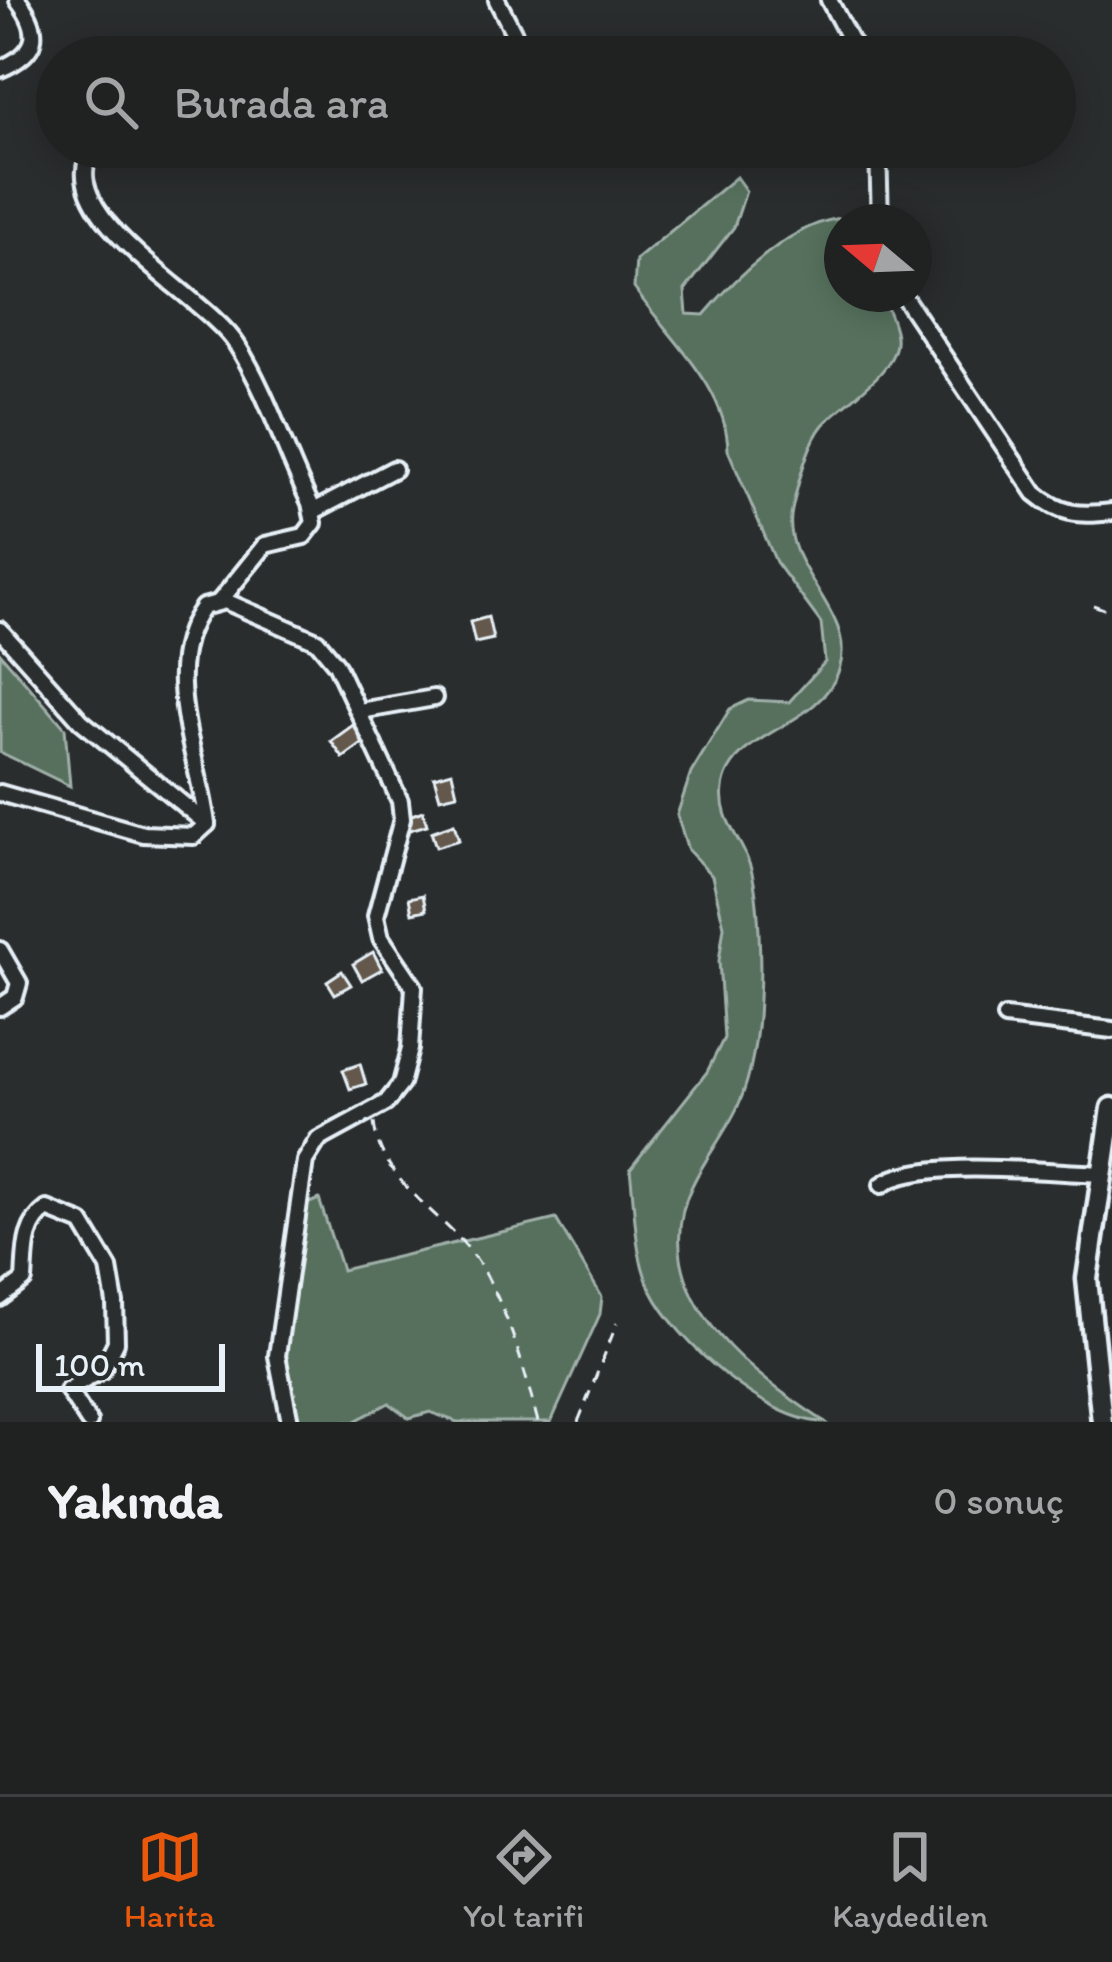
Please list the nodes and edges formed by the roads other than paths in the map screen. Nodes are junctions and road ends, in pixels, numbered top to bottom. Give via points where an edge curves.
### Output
1 (18, 0) edge
2 (497, 0) edge
3 (829, 0) edge
4 (515, 36) edge
5 (848, 36) edge
6 (0, 69) edge
7 (82, 168) edge
8 (879, 168) edge
9 (880, 204) edge
10 (914, 312) edge
11 (394, 469) dead end
12 (312, 512) junction
13 (1112, 512) edge
14 (220, 601) junction
15 (0, 630) edge
16 (434, 698) dead end
17 (360, 711) junction
18 (0, 794) edge
19 (207, 824) junction
20 (0, 950) edge
21 (0, 1007) edge
22 (1005, 1017) dead end
23 (1112, 1030) edge
24 (1112, 1108) edge
25 (1103, 1174) junction
26 (882, 1185) dead end
27 (0, 1298) edge
28 (89, 1422) edge
29 (290, 1422) edge
30 (1102, 1422) edge

1 - 6 street via 36,42
2 - 4 street
3 - 5 street
7 - 12 street via 85,194 235,341
8 - 9 street
10 - 13 street via 1035,493 1072,515
11 - 12 street
12 - 14 street via 304,536 265,545
14 - 17 street via 317,641
14 - 19 street via 203,607 182,649
15 - 19 street via 81,721
16 - 17 street
17 - 29 street via 400,801 376,916 414,987 410,1049 401,1084 318,1140 305,1162 277,1356
18 - 19 street via 170,839 194,836
20 - 21 street via 20,982
22 - 23 street
24 - 25 main road
25 - 26 street via 920,1172
25 - 30 main road via 1087,1279
27 - 28 street via 24,1280 37,1216 47,1209 82,1222 109,1268 116,1342 102,1370 68,1390

